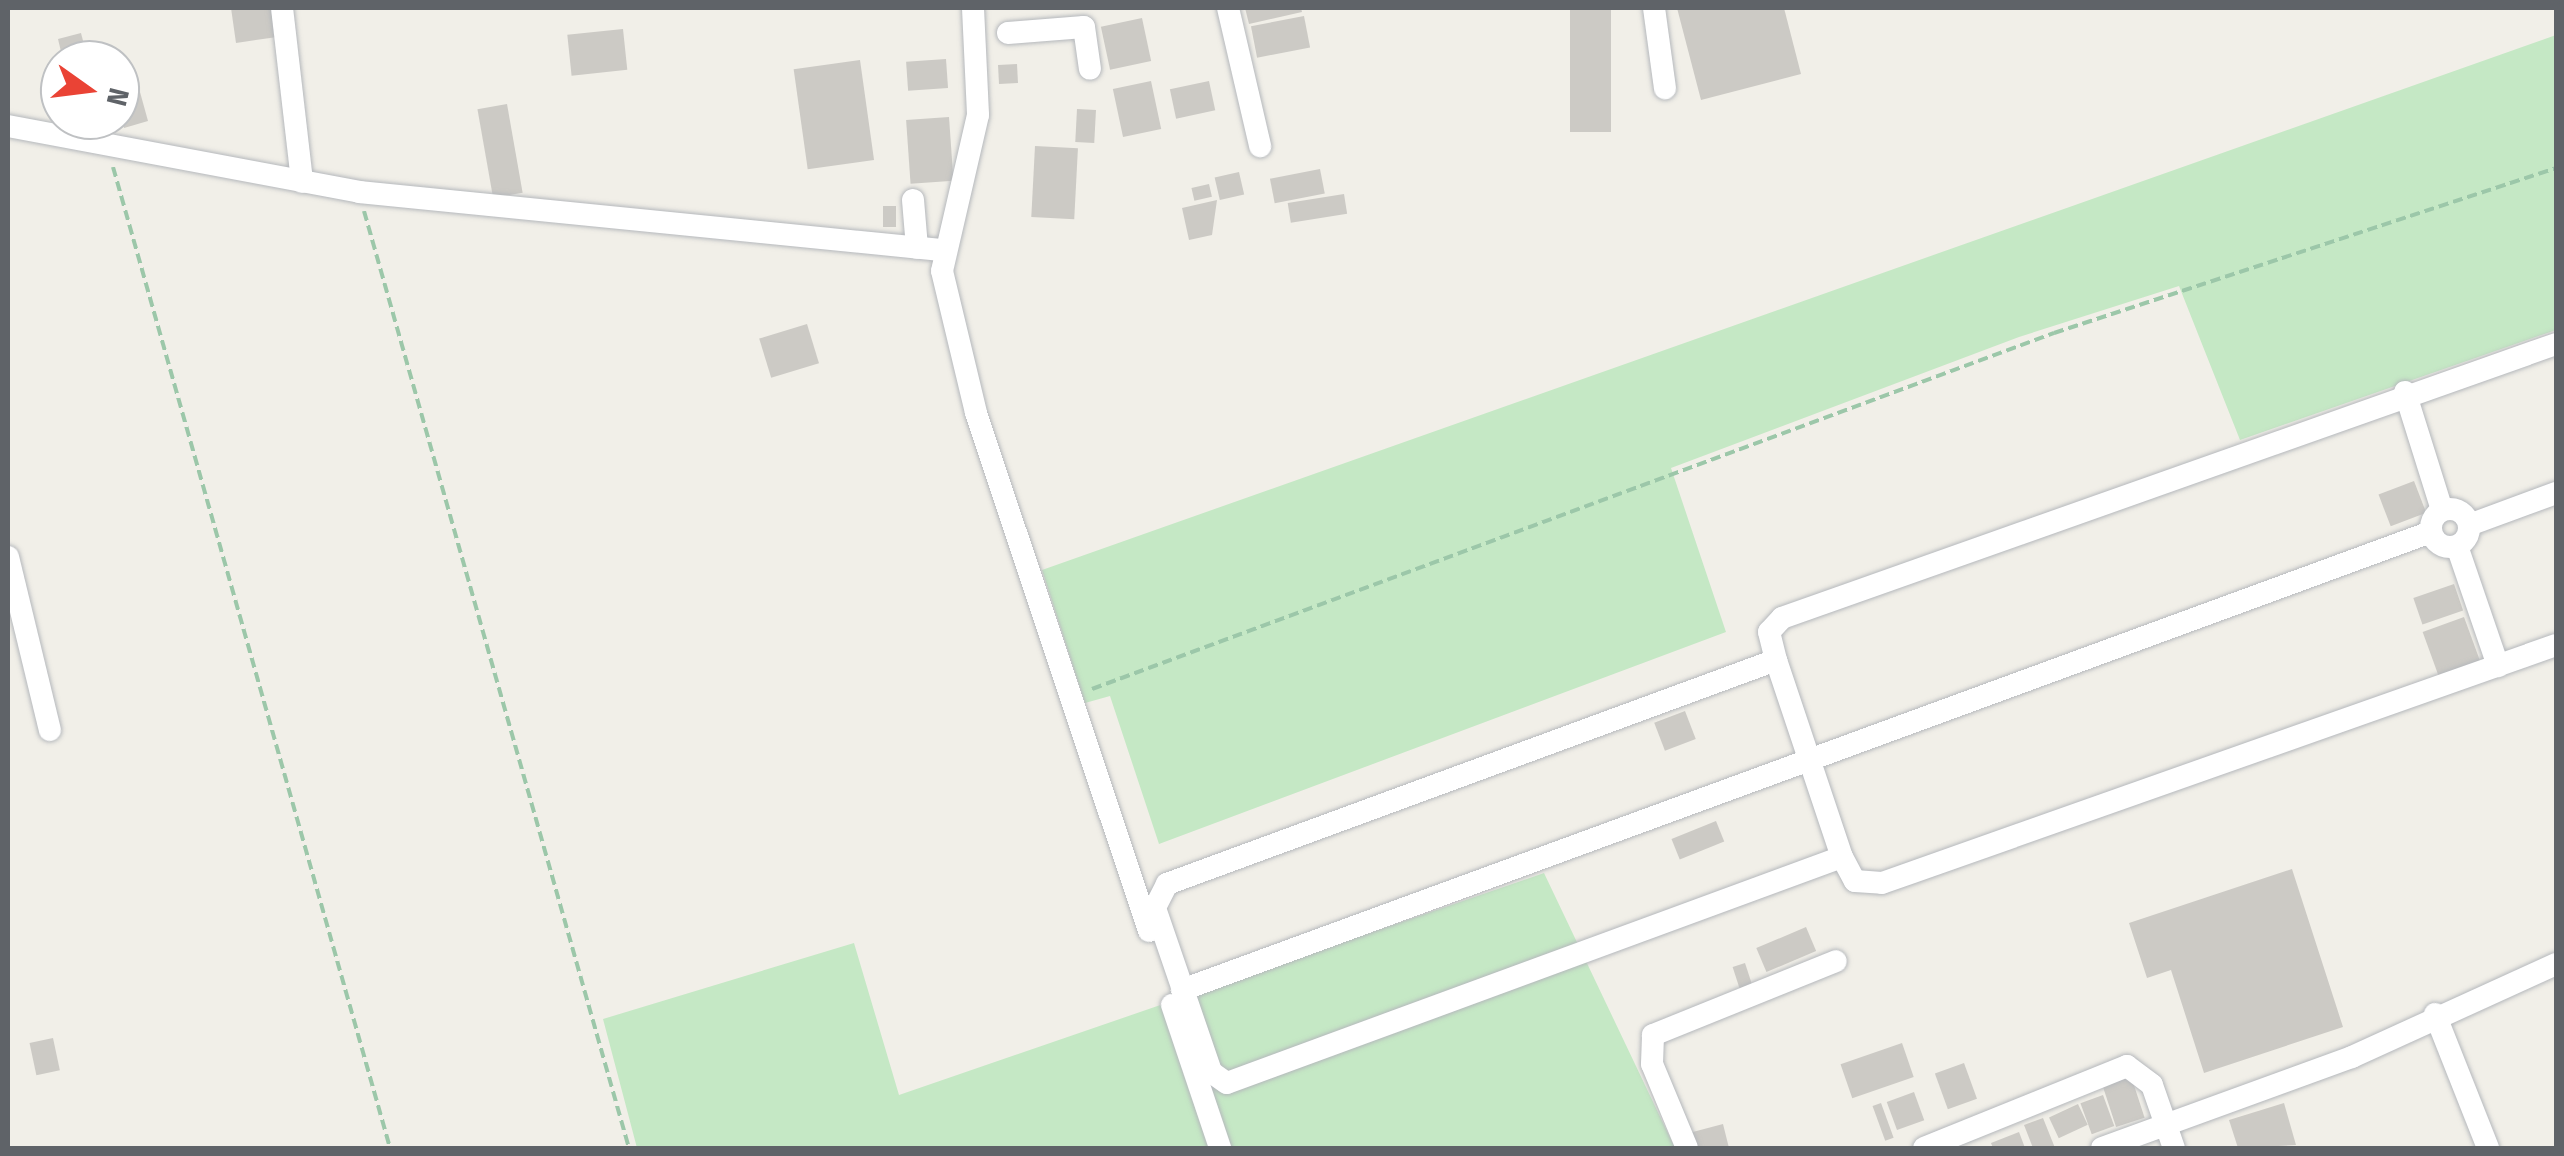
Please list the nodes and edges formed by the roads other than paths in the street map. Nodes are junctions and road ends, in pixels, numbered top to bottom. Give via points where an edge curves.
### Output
1 (282, 8) edge
2 (974, 8) edge
3 (1228, 8) edge
4 (1654, 8) edge
5 (1064, 17) edge
6 (1008, 32) dead end
7 (1090, 69) dead end
8 (1665, 88) dead end
9 (8, 126) edge
10 (1260, 146) dead end
11 (302, 182) junction
12 (913, 200) dead end
13 (917, 248) junction
14 (942, 250) junction
15 (2556, 344) edge
16 (2405, 392) junction
17 (2556, 493) edge
18 (2442, 510) junction
19 (2469, 525) junction
20 (2431, 532) junction
21 (2457, 546) junction
22 (8, 557) edge
23 (2556, 645) edge
24 (1776, 660) junction
25 (2498, 666) junction
26 (50, 730) dead end
27 (1810, 756) junction
28 (1842, 856) junction
29 (1836, 961) dead end
30 (2556, 964) edge
31 (1182, 990) junction
32 (2435, 1014) junction
33 (2164, 1120) junction
34 (1220, 1148) edge
35 (1687, 1148) edge
36 (1924, 1148) edge
37 (2102, 1148) edge
38 (2174, 1148) edge
39 (2488, 1148) edge

1 - 11 street
2 - 14 street via 978,115
3 - 10 street
4 - 8 street
5 - 6 street
5 - 7 street via 1084,27
9 - 11 street
11 - 13 street
12 - 13 street
13 - 14 street
14 - 34 street via 976,412
15 - 16 street
16 - 18 street
16 - 24 street via 1782,618 1769,632
17 - 19 street
18 - 19 street via 2459,511
18 - 20 street
19 - 21 street
20 - 21 street via 2441,546
20 - 27 street
21 - 25 street
22 - 26 street
23 - 25 street
24 - 27 street
24 - 31 street via 1167,884 1156,908
25 - 28 street via 1882,883 1855,881
27 - 28 street
27 - 31 street
28 - 31 street via 1227,1082 1211,1072
29 - 35 street via 1653,1035 1652,1064
30 - 32 street
32 - 33 street via 2339,1062
32 - 39 street
33 - 36 street via 2145,1073 2126,1066
33 - 37 street
33 - 38 street

